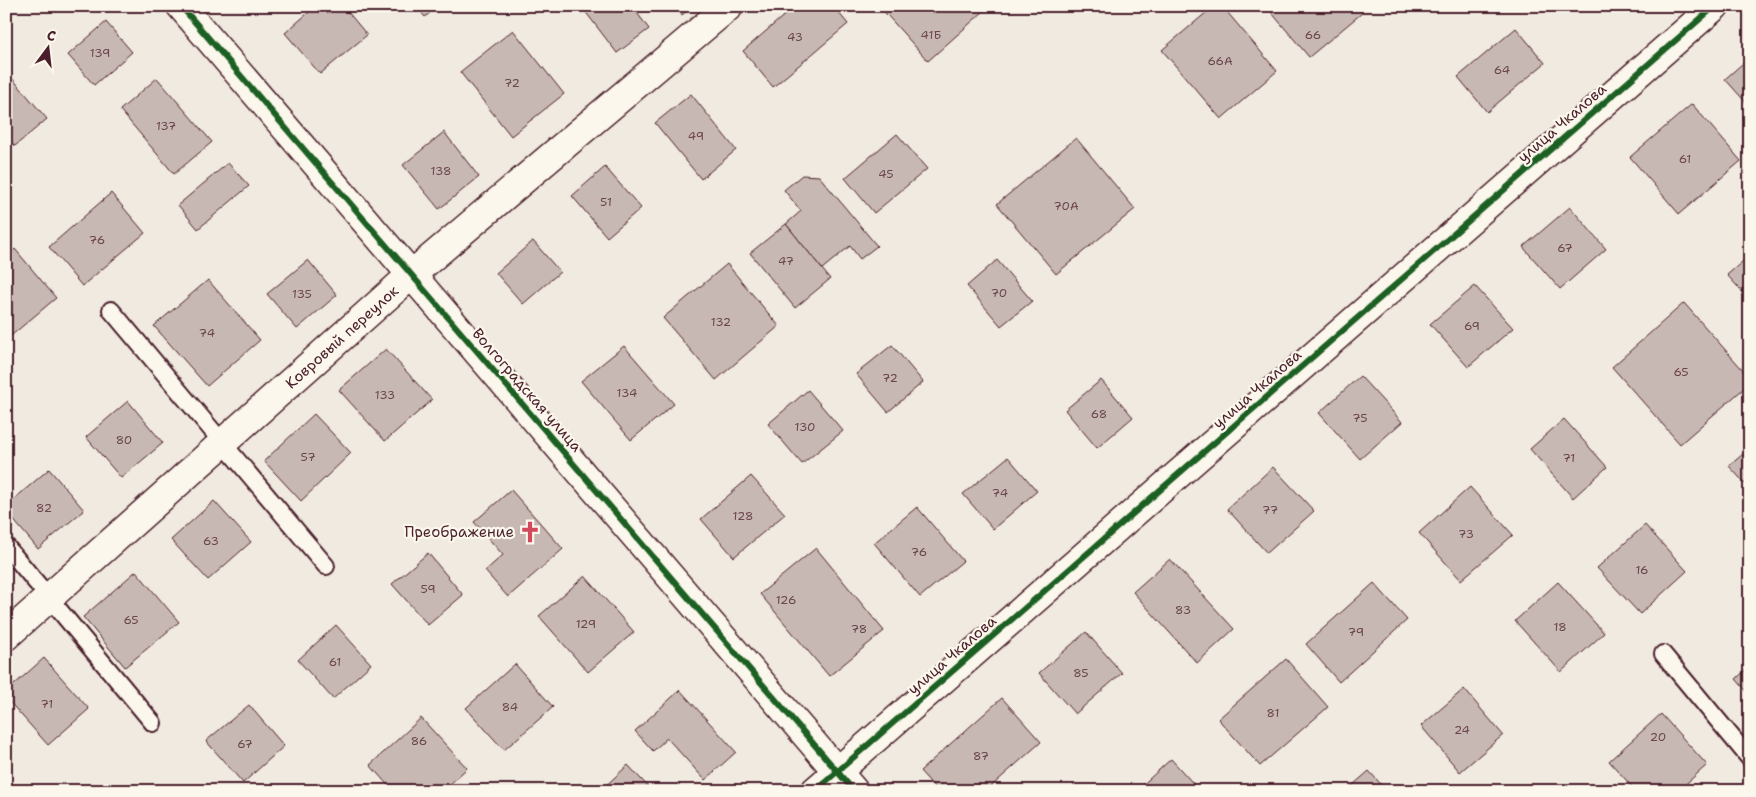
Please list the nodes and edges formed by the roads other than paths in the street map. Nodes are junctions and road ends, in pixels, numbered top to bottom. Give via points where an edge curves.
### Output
1 (181, 6) edge
2 (730, 6) edge
3 (1715, 6) edge
4 (411, 275) junction
5 (111, 310) dead end
6 (223, 443) junction
7 (6, 546) edge
8 (326, 566) dead end
9 (50, 598) junction
10 (6, 636) edge
11 (1663, 654) dead end
12 (153, 723) dead end
13 (1750, 759) edge
14 (846, 781) edge
15 (815, 791) edge

1 - 4 street, Волгоградская улица
2 - 4 street, Ковровый переулок
3 - 14 street, улица Чкалова
4 - 6 street, Ковровый переулок
4 - 14 street, Волгоградская улица
5 - 6 lane
6 - 8 lane
6 - 9 street, Ковровый переулок
7 - 9 lane
9 - 10 street, Ковровый переулок
9 - 12 lane
11 - 13 lane
14 - 15 street, улица Чкалова

